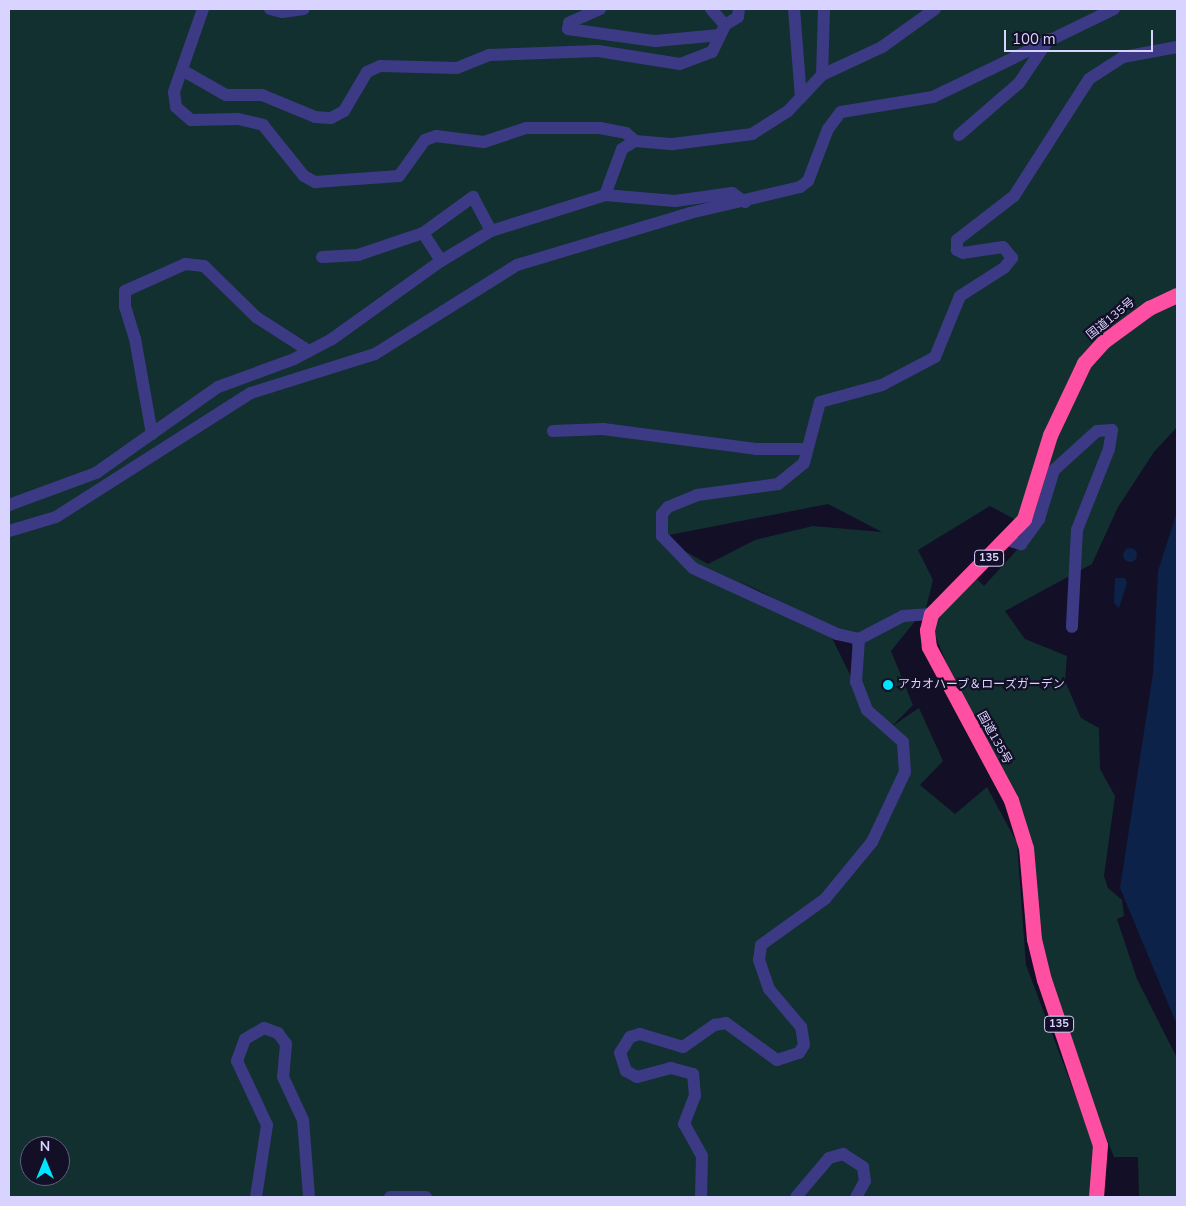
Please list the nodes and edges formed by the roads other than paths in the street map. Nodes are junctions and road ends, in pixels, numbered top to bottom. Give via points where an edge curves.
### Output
1 (203, 9) edge
2 (270, 9) edge
3 (304, 9) edge
4 (600, 9) edge
5 (711, 9) edge
6 (739, 9) edge
7 (794, 9) edge
8 (824, 9) edge
9 (935, 9) edge
10 (1114, 9) edge
11 (723, 30) junction
12 (1051, 37) junction
13 (1177, 47) edge
14 (182, 70) junction
15 (822, 75) junction
16 (801, 98) junction
17 (959, 135) dead end
18 (635, 141) junction
19 (605, 195) junction
20 (745, 202) junction
21 (491, 231) junction
22 (424, 233) junction
23 (322, 257) dead end
24 (441, 261) junction
25 (1177, 296) edge
26 (309, 351) junction
27 (553, 431) dead end
28 (152, 434) junction
29 (806, 449) junction
30 (9, 505) edge
31 (9, 531) edge
32 (1007, 540) junction
33 (931, 614) junction
34 (1072, 627) dead end
35 (859, 639) junction
36 (256, 1197) edge
37 (309, 1197) edge
38 (390, 1197) edge
39 (426, 1197) edge
40 (701, 1197) edge
41 (796, 1197) edge
42 (856, 1197) edge
43 (1096, 1197) edge

1 - 14 street
2 - 3 street via 282,12
4 - 11 street via 569,23 568,29 655,41
5 - 11 street
6 - 11 street via 734,22
7 - 16 street
8 - 15 street
9 - 15 street via 882,47
10 - 12 street
11 - 14 street via 712,52 680,64 598,51 488,55 456,68 380,66 367,72 344,111 331,118 315,117 267,96 226,95
12 - 17 street via 1019,83
12 - 20 street via 933,97 841,112 828,129 808,181 800,188
13 - 29 street via 1122,57 1088,78 1014,196 957,240 957,250 963,253 1003,247 1011,252 1009,263 960,296 940,347 929,362 882,385 820,402
14 - 18 street via 173,101 184,117 199,122 238,119 263,124 304,176 315,182 399,176 425,140 436,136 484,142 526,128 600,128 626,133
15 - 16 street
16 - 18 street via 752,134 673,144
18 - 19 street via 622,149
19 - 20 street via 675,200 732,193
19 - 21 street
20 - 31 street via 681,216 517,265 375,354 252,393 56,517
21 - 22 street via 473,197
21 - 24 street
22 - 23 street via 358,254
22 - 24 street
24 - 26 street
25 - 32 highway, 国道135号 / 135 via 1149,308 1104,341 1084,362 1050,434 1024,519
26 - 28 street via 218,387
26 - 28 street via 256,317 213,274 195,263 173,268 125,291 124,307 135,339
27 - 29 street via 594,428 756,449
28 - 30 street via 96,473
29 - 35 street via 804,463 778,484 697,496 668,506 659,526 662,536 707,577
32 - 33 highway, 国道135号 / 135
32 - 34 street via 1021,544 1039,519 1054,470 1097,431 1112,430 1109,449 1077,530
33 - 35 street via 903,616
33 - 43 highway, 国道135号 / 135 via 929,647 1011,800 1026,848 1044,980 1100,1145
35 - 40 street via 856,682 867,710 903,742 905,772 872,842 831,892 761,945 760,960 769,989 802,1028 804,1045 799,1054 777,1060 726,1023 715,1025 682,1047 640,1034 630,1037 620,1053 626,1071 637,1076 671,1068 692,1074 695,1096 684,1124 702,1156
36 - 37 street via 267,1125 237,1061 245,1039 264,1028 278,1033 286,1044 283,1076 303,1120
38 - 39 street
41 - 42 street via 828,1158 843,1154 863,1167 865,1181

